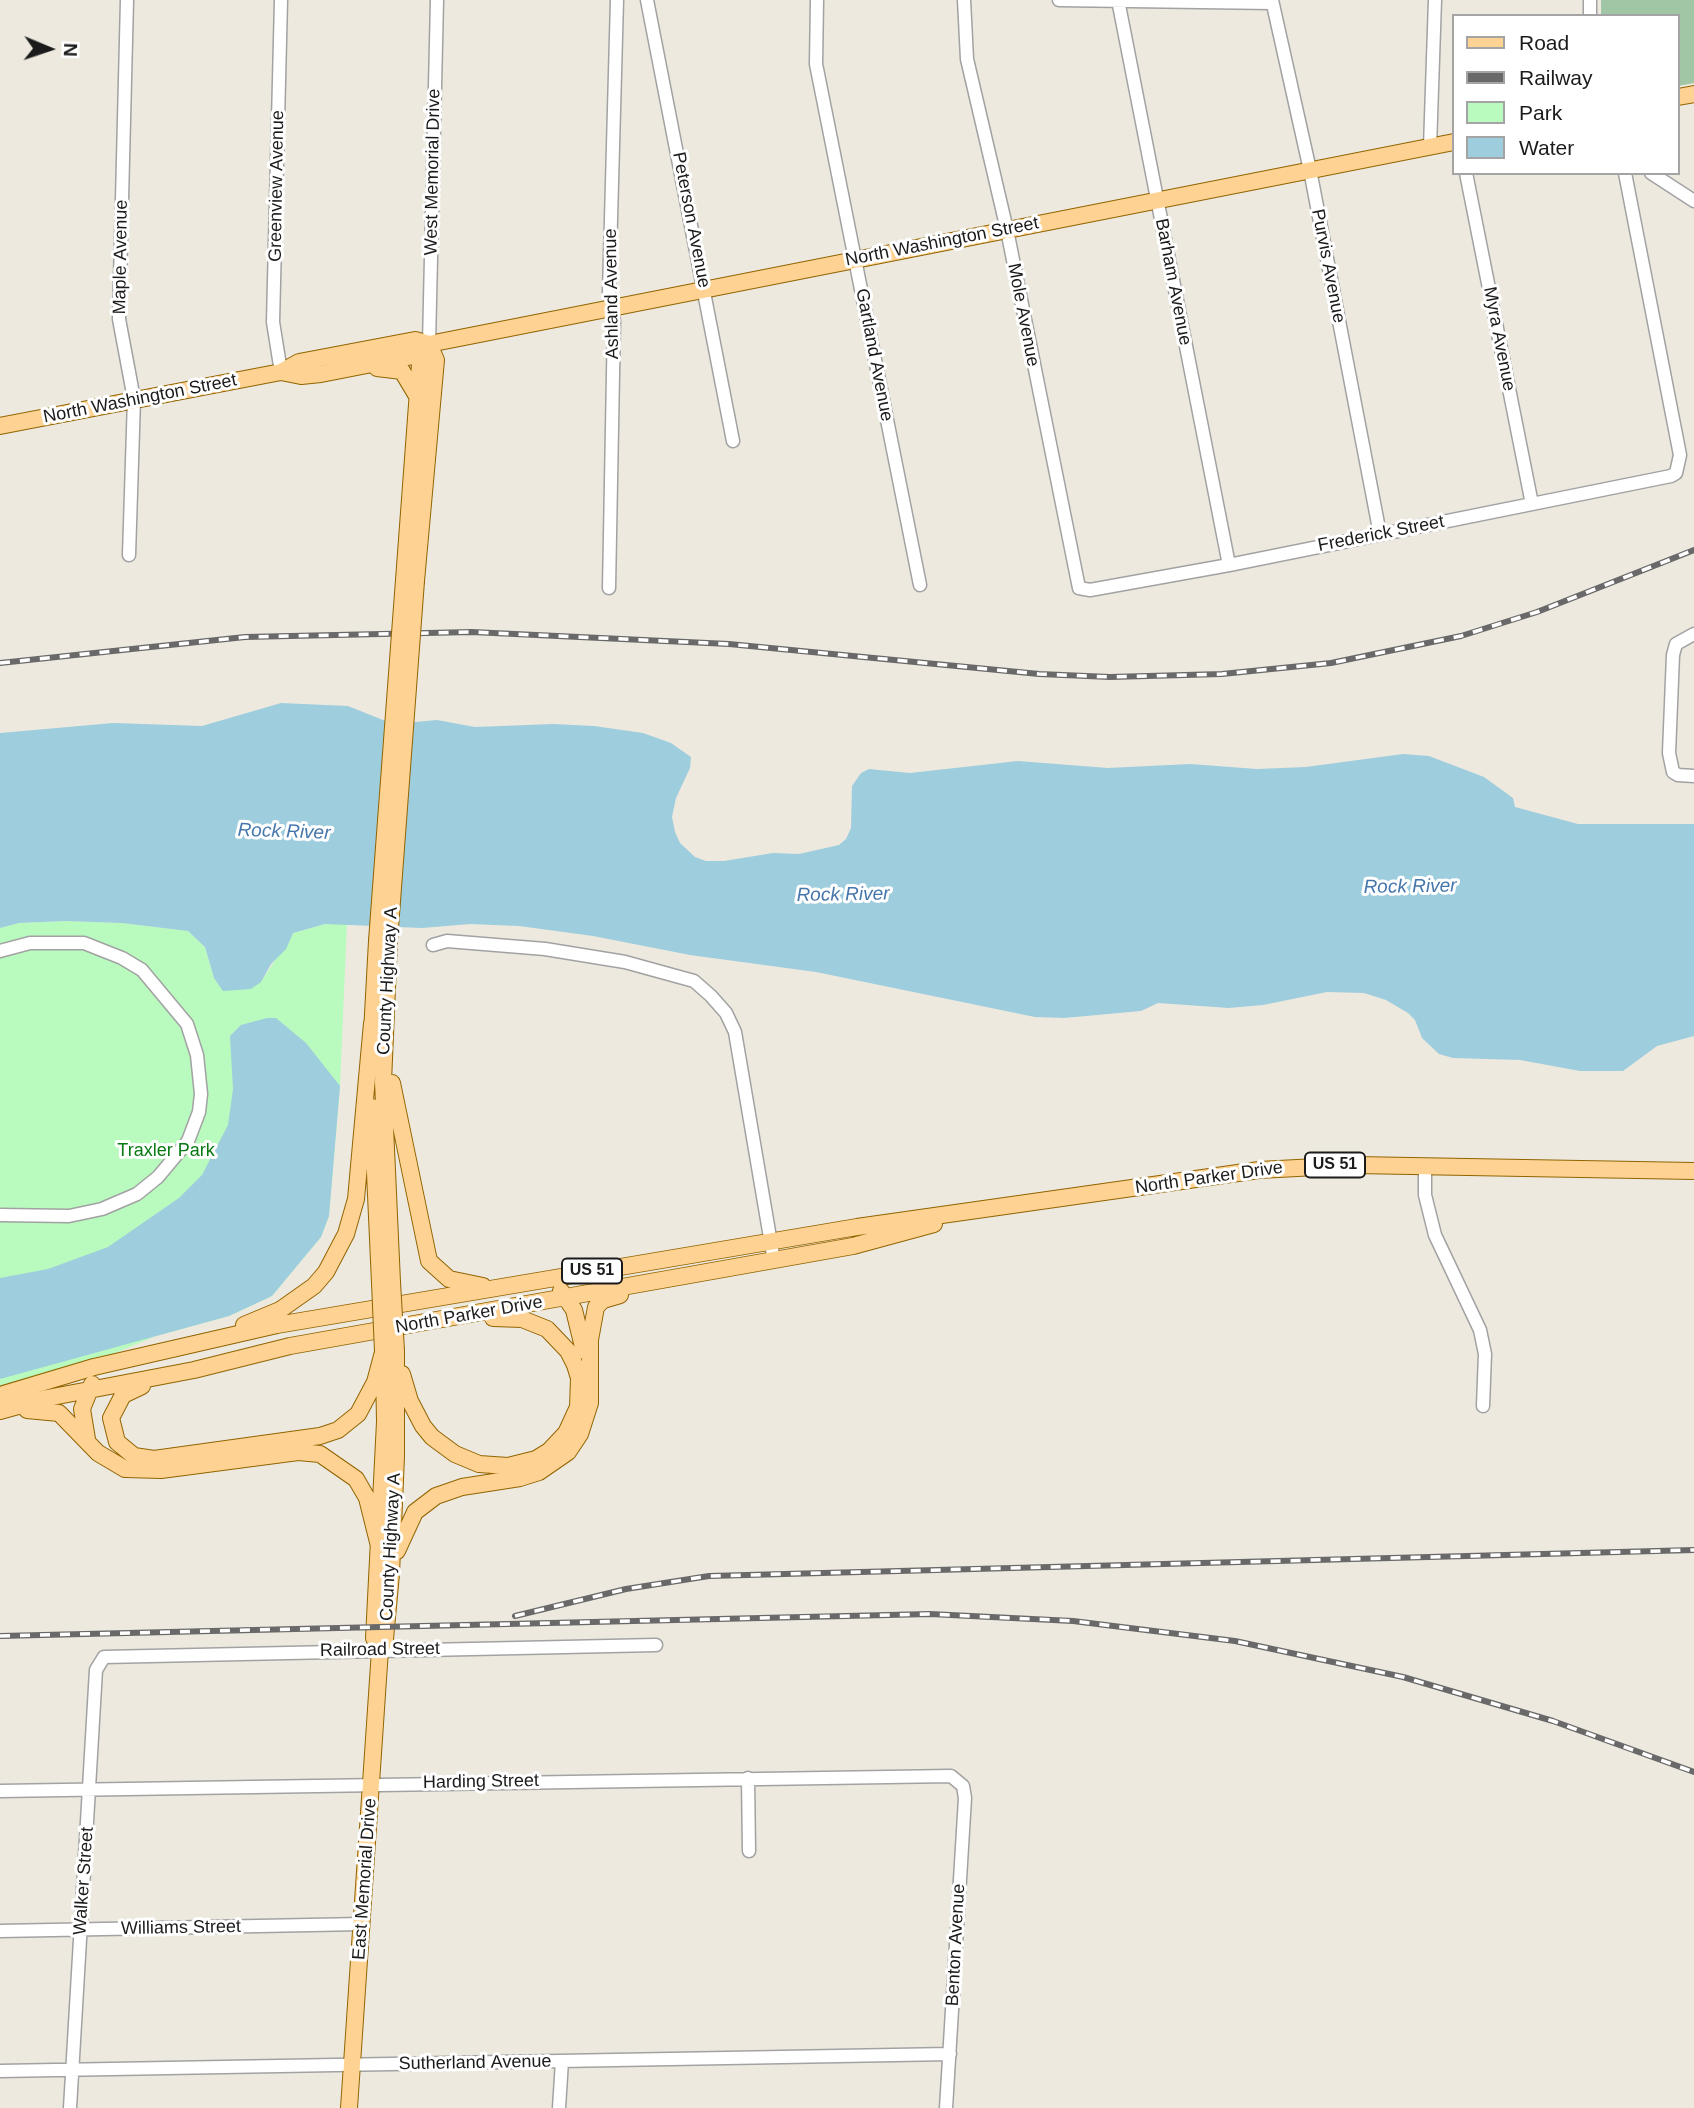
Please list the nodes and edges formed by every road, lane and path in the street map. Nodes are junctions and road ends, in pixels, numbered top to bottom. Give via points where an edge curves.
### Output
1 (127, 0) edge
2 (282, 0) edge
3 (437, 0) edge
4 (617, 0) edge
5 (647, 0) edge
6 (817, 0) edge
7 (964, 0) edge
8 (1059, 0) edge
9 (1434, 0) edge
10 (1118, 1) edge
11 (1272, 1) edge
12 (1452, 142) edge
13 (1430, 146) junction
14 (1310, 170) junction
15 (1466, 175) edge
16 (1625, 175) edge
17 (1654, 175) edge
18 (1157, 200) junction
19 (1694, 201) edge
20 (1007, 230) junction
21 (855, 259) junction
22 (704, 289) junction
23 (612, 308) junction
24 (429, 344) junction
25 (343, 370) junction
26 (281, 372) junction
27 (134, 399) junction
28 (418, 399) junction
29 (0, 426) edge
30 (733, 441) dead end
31 (1532, 504) junction
32 (1380, 534) junction
33 (130, 555) dead end
34 (1229, 565) junction
35 (410, 580) junction
36 (920, 585) dead end
37 (609, 588) dead end
38 (1079, 588) joint
39 (1693, 634) edge
40 (1694, 776) edge
41 (433, 944) dead end
42 (0, 951) edge
43 (378, 1018) junction
44 (1425, 1167) junction
45 (1694, 1171) edge
46 (978, 1210) junction
47 (0, 1215) edge
48 (771, 1240) junction
49 (774, 1261) junction
50 (541, 1280) junction
51 (665, 1280) junction
52 (496, 1287) junction
53 (567, 1296) junction
54 (438, 1321) junction
55 (206, 1341) junction
56 (389, 1351) junction
57 (131, 1359) junction
58 (194, 1370) junction
59 (590, 1381) junction
60 (89, 1390) junction
61 (0, 1395) edge
62 (1483, 1406) dead end
63 (0, 1412) edge
64 (88, 1442) junction
65 (380, 1550) junction
66 (391, 1574) junction
67 (656, 1645) dead end
68 (380, 1650) junction
69 (104, 1657) joint
70 (748, 1778) junction
71 (960, 1782) joint
72 (371, 1784) junction
73 (89, 1789) junction
74 (0, 1791) edge
75 (749, 1851) dead end
76 (362, 1924) junction
77 (81, 1930) junction
78 (0, 1931) edge
79 (950, 2054) junction
80 (562, 2061) junction
81 (352, 2065) junction
82 (72, 2069) junction
83 (0, 2071) edge
84 (70, 2108) edge
85 (349, 2108) edge
86 (559, 2108) edge
87 (946, 2108) edge

1 - 27 street, Maple Avenue via 119,319
2 - 26 street, Greenview Avenue via 273,322
3 - 24 street, West Memorial Drive
4 - 23 street, Ashland Avenue
5 - 22 street, Peterson Avenue
6 - 21 street, Gartland Avenue via 816,64
7 - 20 street, Mole Avenue via 967,59
8 - 10 street
9 - 13 street
10 - 11 street
10 - 18 street, Barham Avenue
11 - 14 street, Purvis Avenue
12 - 13 main road, North Washington Street
13 - 14 main road, North Washington Street
14 - 18 main road, North Washington Street
14 - 32 street, Purvis Avenue
15 - 31 street, Myra Avenue
16 - 31 street, Frederick Street via 1679,468 1671,477
17 - 19 street
18 - 20 main road, North Washington Street
18 - 34 street, Barham Avenue
20 - 21 main road, North Washington Street
20 - 38 street, Mole Avenue
21 - 22 main road, North Washington Street
21 - 36 street, Gartland Avenue
22 - 23 main road, North Washington Street
22 - 30 street, Peterson Avenue
23 - 24 main road, North Washington Street
23 - 37 street, Ashland Avenue
24 - 25 main road, North Washington Street via 412,356
24 - 26 main road, North Washington Street via 415,340 299,362
24 - 28 main road, West Memorial Drive via 420,364
24 - 35 main road, West Memorial Drive via 436,360
25 - 26 main road, North Washington Street via 301,376
25 - 28 main road via 402,371
26 - 27 main road, North Washington Street
27 - 29 main road, North Washington Street
27 - 33 street, Maple Avenue
28 - 35 main road, West Memorial Drive
31 - 32 street, Frederick Street
32 - 34 street, Frederick Street
34 - 38 street, Frederick Street via 1090,590
35 - 43 main road, County Highway A, bridge
39 - 40 street via 1676,643 1673,655 1669,753 1678,775
41 - 48 street via 545,949 625,962 694,981 726,1013 734,1032
42 - 47 street via 30,943 83,943 142,970 187,1024 197,1055 201,1094 188,1140 167,1168 137,1194 69,1216
43 - 52 main road via 429,1261 449,1279
43 - 55 main road via 356,1199 336,1255 326,1272 299,1298
43 - 56 main road, County Highway A, bridge
44 - 45 main road, North Parker Drive / US 51
44 - 46 main road, North Parker Drive / US 51 via 1294,1167
44 - 62 street via 1425,1195 1435,1235 1480,1330 1485,1354
46 - 48 main road, North Parker Drive / US 51
46 - 49 main road, North Parker Drive / US 51 via 853,1247
48 - 49 street
48 - 50 main road, North Parker Drive / US 51
49 - 51 main road, North Parker Drive / US 51
50 - 52 main road, North Parker Drive / US 51
50 - 53 main road
51 - 53 main road, North Parker Drive / US 51
51 - 59 main road via 603,1300 596,1307
52 - 55 main road, North Parker Drive / US 51
53 - 54 main road, North Parker Drive / US 51
53 - 59 main road via 580,1329
54 - 56 main road via 522,1319 556,1337 575,1365 580,1393 573,1421 558,1444 536,1459 508,1466 480,1464 455,1454 432,1437 416,1415
54 - 58 main road, North Parker Drive / US 51 via 290,1346
55 - 57 main road, North Parker Drive / US 51
56 - 58 main road via 358,1414 329,1434 154,1459 121,1448 111,1418 123,1395
56 - 65 main road, County Highway A
56 - 66 main road, County Highway A via 396,1456
57 - 60 main road via 102,1373
57 - 61 main road, North Parker Drive / US 51
58 - 60 main road, North Parker Drive / US 51
59 - 66 main road via 587,1419 568,1452 529,1475 463,1487 425,1502 407,1526
60 - 63 main road, North Parker Drive / US 51
60 - 64 main road via 82,1420
63 - 64 main road via 33,1408 59,1413
64 - 65 main road via 112,1464 140,1471 298,1452 320,1454 356,1479 367,1498
65 - 68 main road, County Highway A via 374,1639
66 - 68 main road, County Highway A
67 - 68 street, Railroad Street
68 - 69 street, Railroad Street
68 - 72 main road, East Memorial Drive
69 - 73 street, Walker Street via 96,1670
70 - 71 street, Harding Street via 943,1775
70 - 72 street, Harding Street
70 - 75 street
71 - 79 street, Benton Avenue via 965,1798
72 - 73 street, Harding Street
72 - 76 main road, East Memorial Drive
73 - 74 street, Harding Street
73 - 77 street, Walker Street
76 - 77 street, Williams Street
76 - 81 main road, East Memorial Drive
77 - 78 street, Williams Street
77 - 82 street, Walker Street
79 - 80 street, Sutherland Avenue
79 - 87 street, Benton Avenue
80 - 81 street, Sutherland Avenue
80 - 86 street
81 - 82 street, Sutherland Avenue
81 - 85 main road, East Memorial Drive
82 - 83 street, Sutherland Avenue
82 - 84 street, Walker Street

